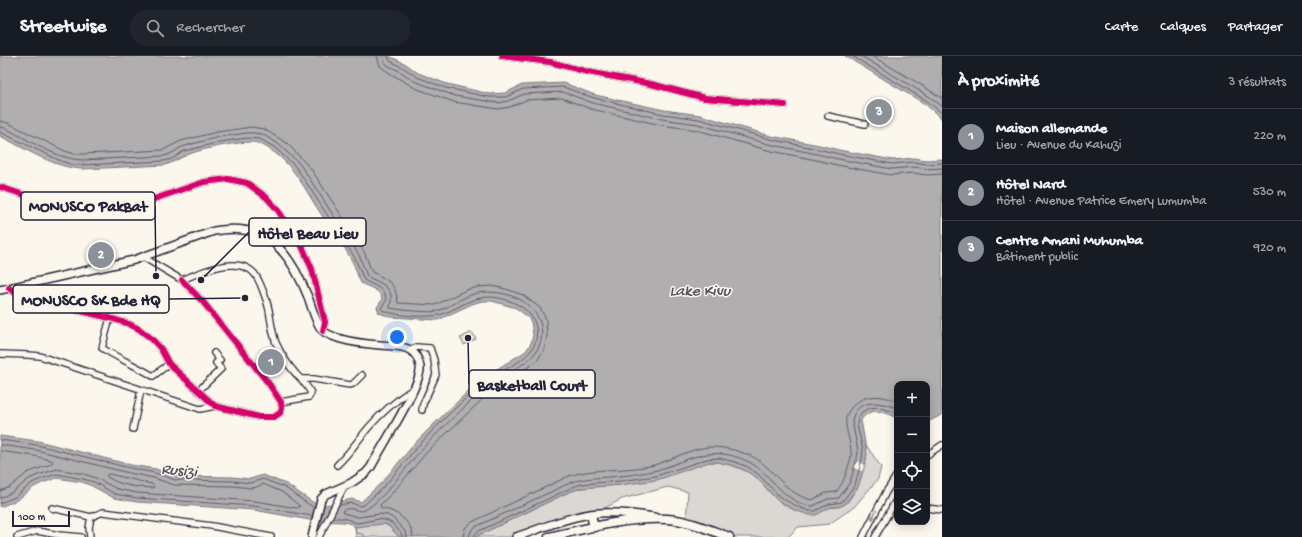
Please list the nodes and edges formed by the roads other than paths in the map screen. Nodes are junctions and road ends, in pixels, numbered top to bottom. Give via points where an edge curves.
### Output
1 (502, 56) edge
2 (785, 105) dead end
3 (828, 116) dead end
4 (866, 124) dead end
5 (0, 187) edge
6 (143, 257) junction
7 (182, 280) junction
8 (9, 288) junction
9 (0, 290) edge
10 (110, 318) junction
11 (323, 331) junction
12 (410, 350) junction
13 (0, 354) edge
14 (214, 354) dead end
15 (169, 364) junction
16 (362, 375) dead end
17 (302, 379) junction
18 (414, 388) junction
19 (141, 390) junction
20 (198, 391) junction
21 (281, 402) junction
22 (215, 406) junction
23 (422, 410) dead end
24 (133, 429) dead end
25 (942, 445) edge
26 (930, 453) edge
27 (337, 465) dead end
28 (894, 480) edge
29 (344, 487) junction
30 (886, 492) junction
31 (894, 500) edge
32 (894, 505) edge
33 (52, 508) dead end
34 (930, 508) edge
35 (942, 510) edge
36 (591, 515) junction
37 (91, 517) junction
38 (669, 519) junction
39 (594, 527) junction
40 (317, 536) edge
41 (17, 537) edge
42 (81, 537) edge
43 (90, 537) edge
44 (271, 537) edge
45 (516, 537) edge
46 (549, 537) edge
47 (729, 537) edge
48 (863, 537) edge
49 (875, 537) edge

1 - 2 street via 550,62 705,98
3 - 4 street
5 - 11 street via 46,202 95,211 130,208 204,182 228,179 247,183 277,208 304,252 316,280 325,322
6 - 7 street
6 - 8 main road
6 - 11 main road via 214,231 237,228 254,232 274,243 288,258
7 - 17 street via 223,265 237,265 253,272 269,309 276,342 288,363
7 - 21 street via 203,302
8 - 9 main road
8 - 10 street via 26,298
10 - 15 street via 144,332 161,349
10 - 15 street via 102,348 153,376
11 - 12 main road via 347,340 404,347
12 - 18 main road via 417,357 421,374
12 - 23 street via 418,347 430,348 434,360 436,377
13 - 19 street via 40,356
14 - 20 street via 220,360 216,363 221,369
15 - 20 street
16 - 17 street via 350,385
17 - 21 street via 311,394 309,397
18 - 27 street via 378,418
18 - 29 main road via 371,467
19 - 22 street via 200,409
19 - 24 street
20 - 22 street
21 - 22 street via 282,409 274,417 260,417
25 - 26 street
28 - 30 street
29 - 40 street
29 - 40 main road via 326,494 321,499 315,525
30 - 31 street
30 -> 48 street
32 - 49 street
33 - 37 street
34 - 35 street
36 - 38 main road via 638,514
36 - 39 highway
36 - 45 main road
37 - 43 street via 88,533
37 - 44 street via 99,512 107,512
38 - 39 highway via 637,520
38 - 47 highway
39 - 46 highway
41 - 42 street via 38,530

